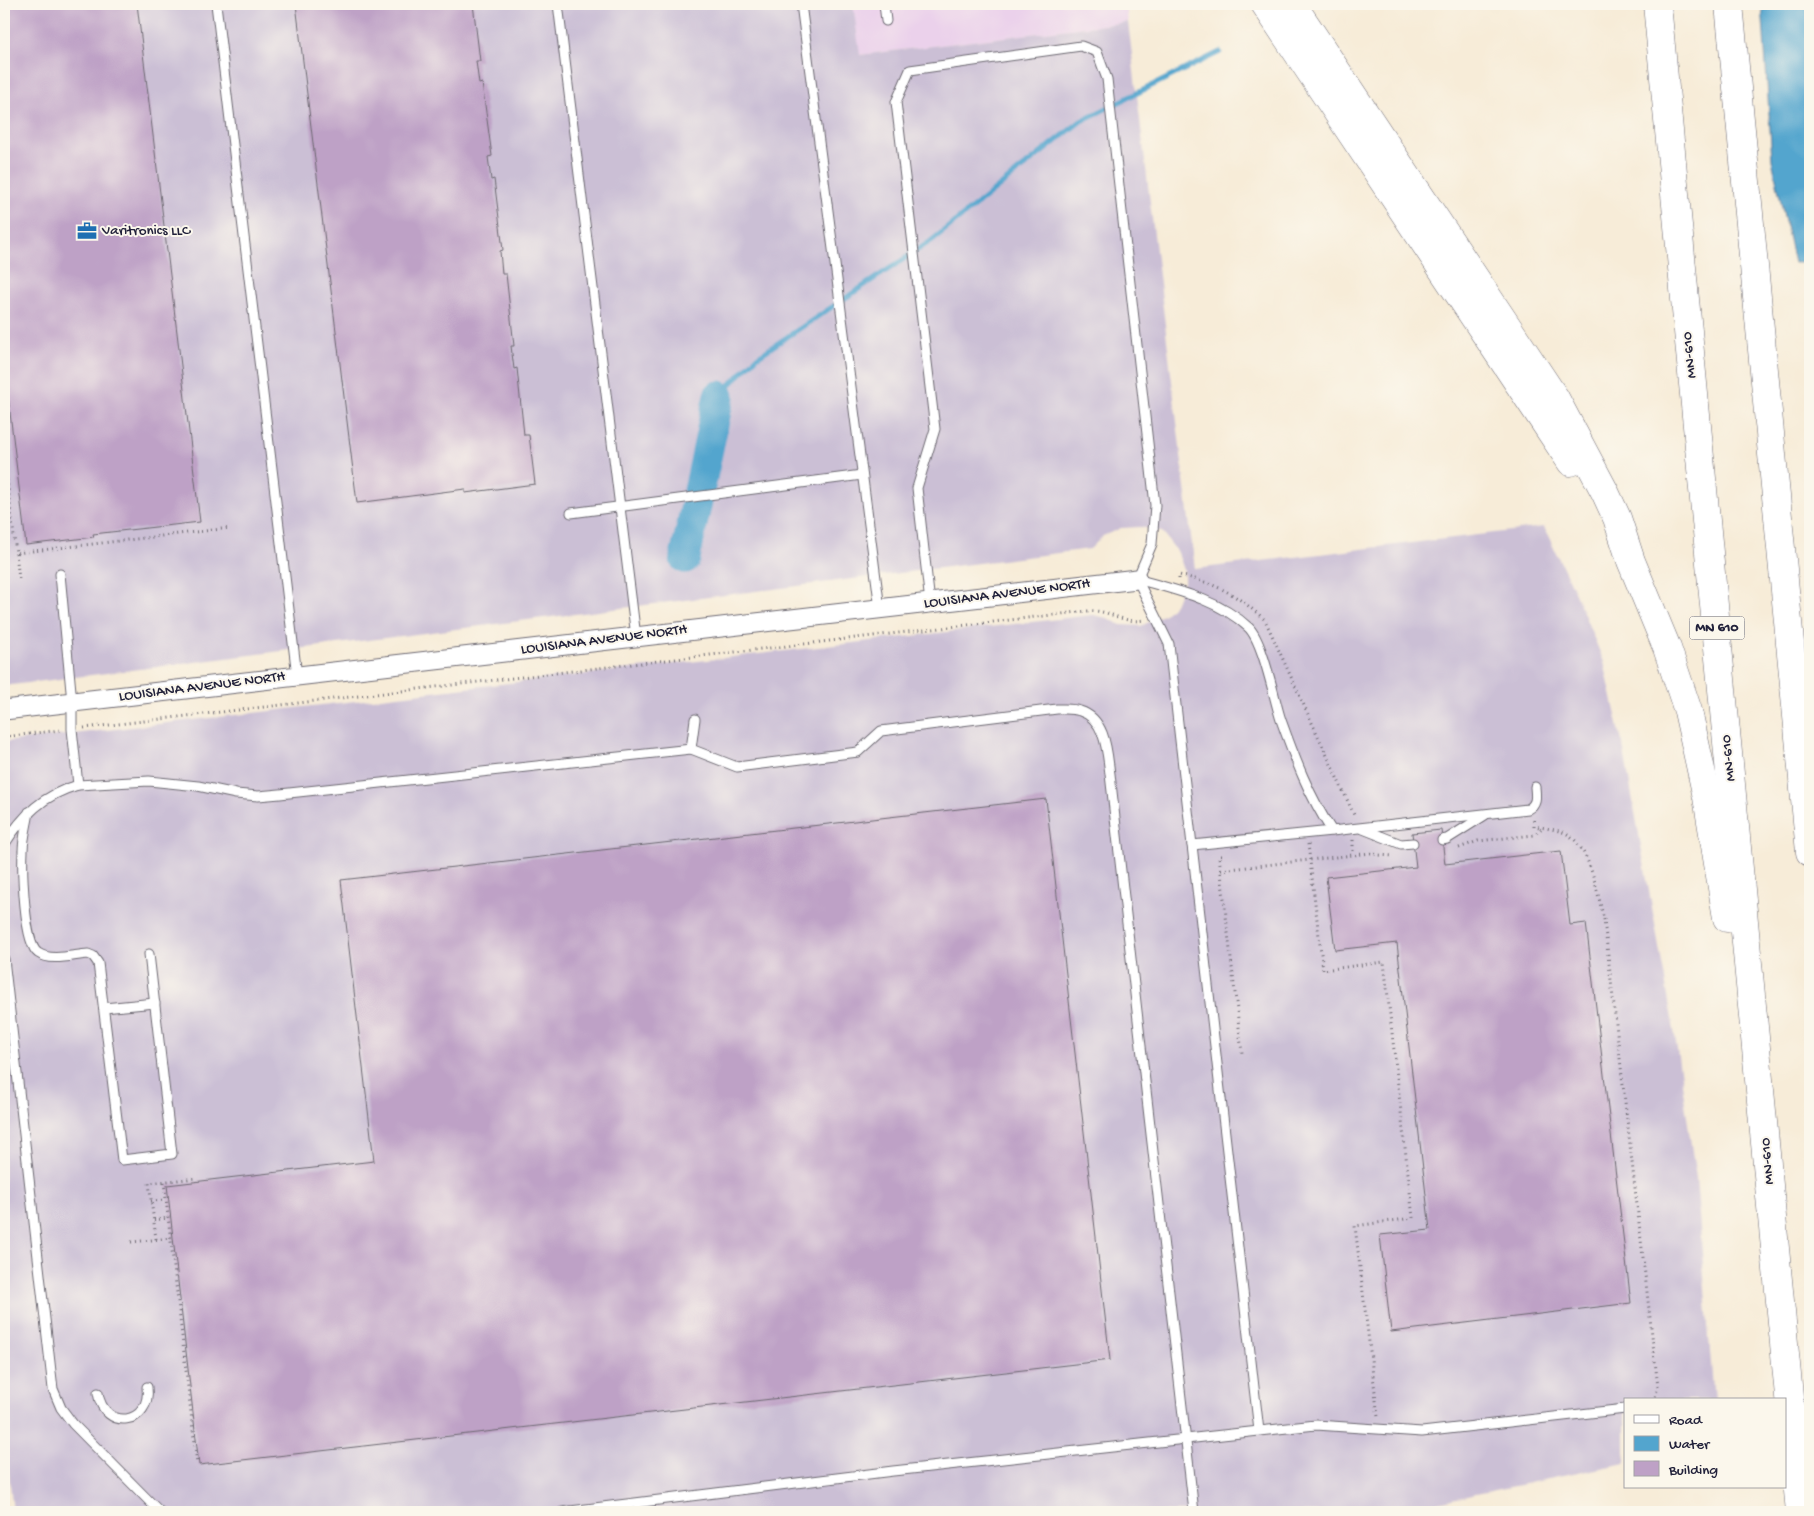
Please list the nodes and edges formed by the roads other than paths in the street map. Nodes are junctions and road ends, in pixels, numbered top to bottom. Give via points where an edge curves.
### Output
1 (216, 4) edge
2 (558, 4) edge
3 (801, 4) edge
4 (884, 4) edge
5 (1265, 4) edge
6 (1292, 4) edge
7 (1657, 4) edge
8 (1729, 4) edge
9 (886, 21) dead end
10 (862, 475) junction
11 (618, 506) junction
12 (571, 513) dead end
13 (1630, 561) junction
14 (60, 574) dead end
15 (1137, 579) junction
16 (930, 603) junction
17 (880, 609) junction
18 (636, 637) junction
19 (297, 676) junction
20 (72, 702) junction
21 (4, 710) edge
22 (695, 719) dead end
23 (691, 749) junction
24 (78, 785) junction
25 (1535, 787) dead end
26 (29, 812) junction
27 (1486, 814) junction
28 (1358, 828) junction
29 (1332, 831) junction
30 (1442, 840) dead end
31 (1414, 843) dead end
32 (4, 845) edge
33 (1192, 845) junction
34 (1810, 852) edge
35 (149, 954) dead end
36 (4, 960) edge
37 (154, 1003) junction
38 (104, 1008) junction
39 (1776, 1252) junction
40 (147, 1387) dead end
41 (98, 1393) dead end
42 (1624, 1409) edge
43 (1259, 1431) junction
44 (1185, 1440) junction
45 (160, 1512) edge
46 (562, 1512) edge
47 (1194, 1512) edge
48 (1800, 1512) edge

1 - 19 lane
2 - 11 lane
3 - 10 lane
4 - 9 lane
5 - 13 highway via 1554,435
6 - 13 highway via 1555,398 1617,518
7 - 39 highway, MN-610 / MN 610
8 - 34 highway
10 - 11 lane
10 - 17 lane
11 - 12 lane
11 - 18 lane
13 - 39 highway via 1667,648 1697,748 1717,849
14 - 20 lane
15 - 16 street, LOUISIANA AVENUE NORTH
15 - 16 lane via 1152,544 1155,505 1107,79 1097,52 1080,46 910,70 896,102 935,429 917,488
15 - 29 lane via 1192,595 1230,612 1250,628 1263,656 1298,767 1318,810
15 - 33 lane via 1168,644
16 - 17 street, LOUISIANA AVENUE NORTH
17 - 18 street, LOUISIANA AVENUE NORTH
18 - 19 street, LOUISIANA AVENUE NORTH
19 - 20 street, LOUISIANA AVENUE NORTH
20 - 21 street, LOUISIANA AVENUE NORTH
20 - 24 lane
22 - 23 lane
23 - 24 lane via 265,795 149,781
23 - 44 lane via 737,767 858,752 881,731 1057,709 1079,710 1093,716 1107,750
24 - 26 lane via 61,790
25 - 27 lane via 1536,797 1528,809
26 - 32 lane
26 - 38 lane via 23,850 30,942 37,952 50,957 93,956 98,963
27 - 28 lane
27 - 30 lane
28 - 29 lane
28 - 31 lane via 1401,844
29 - 33 lane
33 - 43 lane
35 - 37 lane
36 - 45 lane via 53,1389 73,1424
37 - 38 lane
37 - 38 lane via 172,1154 122,1160
39 - 48 highway, MN-610 / MN 610
40 - 41 lane via 148,1396 141,1412 126,1419 109,1416 99,1402
42 - 43 lane via 1422,1432 1316,1425
43 - 44 lane
44 - 46 lane via 894,1471
44 - 47 lane

